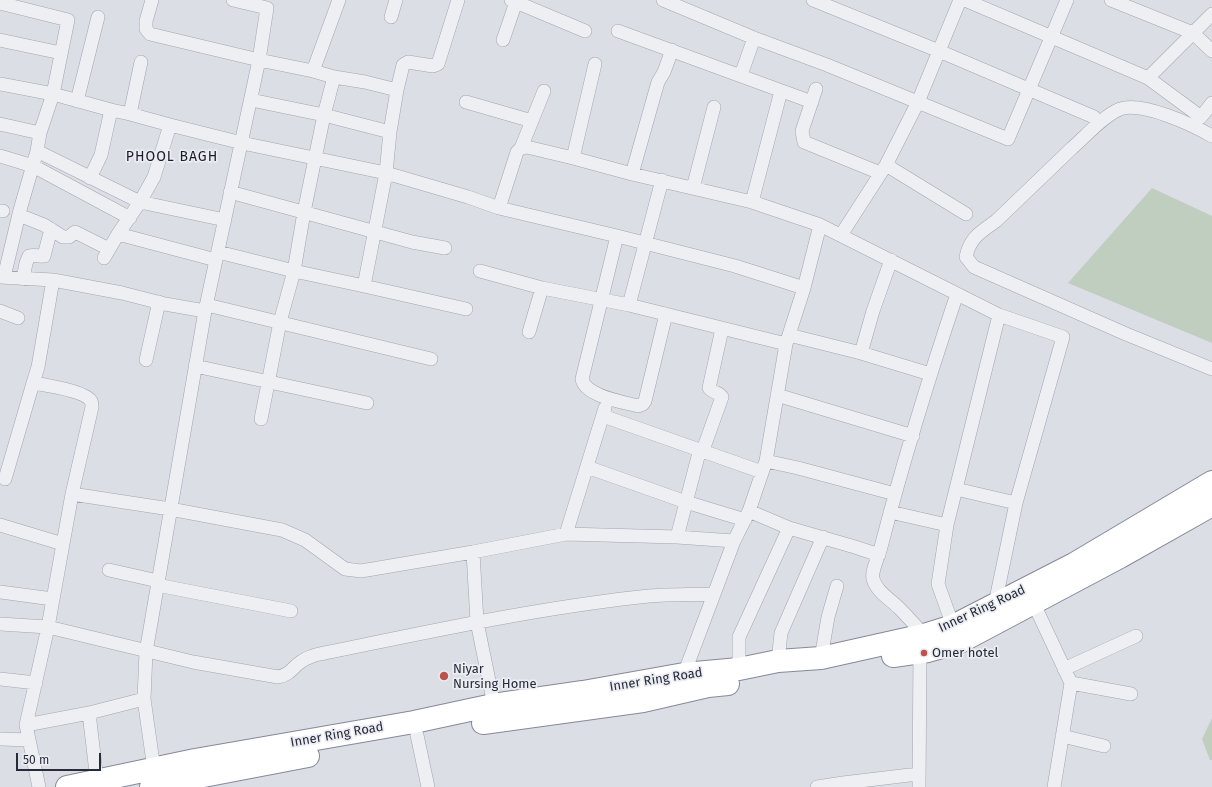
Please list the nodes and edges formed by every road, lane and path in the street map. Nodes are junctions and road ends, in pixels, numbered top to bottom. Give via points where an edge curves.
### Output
1 (152, 0) edge
2 (233, 0) edge
3 (339, 0) edge
4 (396, 0) edge
5 (458, 0) edge
6 (663, 0) edge
7 (813, 0) edge
8 (960, 0) edge
9 (965, 0) edge
10 (1067, 0) edge
11 (1112, 0) edge
12 (514, 1) edge
13 (0, 3) edge
14 (267, 4) edge
15 (1212, 14) edge
16 (98, 17) dead end
17 (391, 17) dead end
18 (586, 31) dead end
19 (618, 32) dead end
20 (1193, 33) junction
21 (1052, 37) junction
22 (754, 38) junction
23 (0, 40) edge
24 (503, 40) dead end
25 (672, 50) junction
26 (939, 51) junction
27 (1212, 51) edge
28 (61, 54) junction
29 (259, 60) junction
30 (141, 62) dead end
31 (595, 64) dead end
32 (313, 70) junction
33 (741, 75) junction
34 (334, 77) junction
35 (1148, 78) junction
36 (0, 84) edge
37 (816, 89) dead end
38 (397, 90) junction
39 (1030, 90) junction
40 (544, 91) dead end
41 (781, 91) junction
42 (53, 94) junction
43 (251, 100) junction
44 (77, 101) junction
45 (466, 102) dead end
46 (812, 102) junction
47 (918, 102) junction
48 (1212, 103) edge
49 (714, 107) dead end
50 (111, 110) junction
51 (130, 114) junction
52 (324, 115) junction
53 (1094, 117) dead end
54 (532, 122) junction
55 (0, 124) edge
56 (170, 125) junction
57 (390, 132) junction
58 (40, 133) junction
59 (1212, 136) edge
60 (242, 143) junction
61 (521, 148) junction
62 (37, 151) junction
63 (0, 156) edge
64 (316, 158) junction
65 (573, 158) junction
66 (33, 166) junction
67 (883, 169) junction
68 (386, 173) junction
69 (632, 174) junction
70 (90, 178) junction
71 (662, 180) junction
72 (693, 188) junction
73 (230, 192) junction
74 (140, 202) junction
75 (752, 202) junction
76 (500, 208) junction
77 (304, 212) junction
78 (966, 214) dead end
79 (19, 215) junction
80 (130, 218) junction
81 (225, 220) junction
82 (820, 225) junction
83 (51, 229) junction
84 (374, 231) junction
85 (118, 234) junction
86 (841, 235) junction
87 (617, 236) junction
88 (645, 244) junction
89 (445, 248) dead end
90 (217, 256) junction
91 (891, 260) junction
92 (294, 271) junction
93 (480, 271) dead end
94 (2, 277) edge
95 (22, 278) junction
96 (53, 280) junction
97 (364, 286) junction
98 (542, 288) junction
99 (804, 288) junction
100 (957, 294) junction
101 (601, 300) junction
102 (159, 302) junction
103 (629, 305) junction
104 (206, 308) junction
105 (466, 309) dead end
106 (0, 311) edge
107 (666, 314) junction
108 (999, 315) junction
109 (18, 318) dead end
110 (280, 322) junction
111 (722, 329) junction
112 (529, 332) dead end
113 (787, 339) junction
114 (861, 353) junction
115 (431, 359) dead end
116 (146, 360) dead end
117 (195, 366) junction
118 (1212, 369) edge
119 (930, 374) junction
120 (268, 381) junction
121 (33, 383) junction
122 (777, 395) junction
123 (607, 398) junction
124 (367, 403) dead end
125 (603, 416) junction
126 (261, 419) dead end
127 (913, 436) junction
128 (702, 450) junction
129 (764, 466) junction
130 (587, 467) junction
131 (4, 479) dead end
132 (1212, 482) edge
133 (956, 489) junction
134 (72, 494) junction
135 (895, 494) junction
136 (686, 502) junction
137 (1016, 502) junction
138 (1212, 505) edge
139 (170, 509) junction
140 (890, 512) junction
141 (747, 515) junction
142 (0, 525) edge
143 (947, 525) junction
144 (788, 528) junction
145 (566, 534) junction
146 (677, 537) junction
147 (823, 537) junction
148 (734, 541) junction
149 (63, 544) junction
150 (473, 552) junction
151 (880, 556) junction
152 (109, 570) dead end
153 (157, 583) junction
154 (837, 586) dead end
155 (0, 592) edge
156 (713, 594) junction
157 (52, 599) junction
158 (1033, 602) junction
159 (995, 604) junction
160 (291, 611) dead end
161 (477, 622) junction
162 (0, 624) edge
163 (953, 626) junction
164 (48, 627) junction
165 (1136, 636) dead end
166 (922, 643) junction
167 (146, 652) junction
168 (821, 658) junction
169 (778, 661) junction
170 (740, 669) junction
171 (1064, 669) junction
172 (684, 674) junction
173 (0, 679) edge
174 (36, 683) junction
175 (1071, 683) junction
176 (1131, 694) dead end
177 (144, 699) junction
178 (89, 713) junction
179 (496, 713) junction
180 (26, 725) junction
181 (417, 735) junction
182 (1062, 736) junction
183 (0, 739) edge
184 (29, 740) junction
185 (1104, 746) dead end
186 (97, 781) junction
187 (919, 781) edge
188 (160, 782) edge
189 (842, 785) edge
190 (39, 787) edge
191 (68, 787) edge
192 (428, 787) edge
193 (817, 787) edge
194 (1054, 787) edge

1 - 29 street via 146,21 146,29 150,34
2 - 14 street
3 - 32 street
4 - 17 street
5 - 38 street via 438,64 433,66 406,62 403,64
6 - 22 street
7 - 26 street
8 - 26 street
9 - 21 street
10 - 21 street
11 - 20 street
12 - 18 street
12 - 24 street
13 - 28 street via 68,20
14 - 29 street
15 - 20 street
16 - 44 street
19 - 25 street
20 - 27 street
20 - 35 street
21 - 35 street
21 - 39 street
22 - 33 street
22 - 47 street
23 - 28 street
25 - 33 street
25 - 69 street via 658,82
26 - 39 street
26 - 47 street
28 - 42 street
29 - 32 street
29 - 43 street
30 - 51 street
31 - 65 street
32 - 34 street
33 - 41 street
34 - 38 street
34 - 52 street
35 - 48 street via 1201,117
36 - 42 street
37 - 46 street
38 - 57 street
39 - 47 street via 1008,139
39 - 53 street
40 - 54 street
41 - 46 street
41 - 75 street
42 - 44 street
42 - 58 street
43 - 52 street
43 - 60 street
44 - 50 street
45 - 54 street
46 - 67 street via 802,131 804,142
47 - 67 street
49 - 72 street
50 - 51 street
50 - 70 street via 102,155
51 - 56 street
52 - 57 street
52 - 64 street
54 - 61 street
55 - 58 street
56 - 60 street
56 - 74 street via 154,177
57 - 68 street
58 - 62 street
59 - 118 street via 1158,112 1140,108 1121,109 1100,123 996,221 981,232 971,242 966,257 974,267
60 - 64 street
60 - 73 street
61 - 65 street
61 - 76 street
62 - 66 street
62 - 70 street
63 - 66 street
64 - 68 street
64 - 77 street
65 - 69 street
66 - 79 street
66 - 80 street
67 - 78 street
67 - 86 street
68 - 76 street
68 - 84 street
69 - 71 street
70 - 74 street
71 - 72 street
71 - 88 street
72 - 75 street
73 - 77 street
73 - 81 street
74 - 80 street
74 - 81 street
75 - 82 street
76 - 87 street
77 - 84 street
77 - 92 street
79 - 83 street
79 - 94 street
80 - 85 street
81 - 90 street
82 - 86 street
82 - 99 street
83 - 85 street via 66,237 75,232 107,254
83 - 95 street via 44,256 29,256
84 - 89 street
84 - 97 street
85 - 90 street
86 - 91 street
87 - 88 street
87 - 101 street
88 - 99 street via 735,266
88 - 103 street
90 - 92 street
90 - 104 street
91 - 100 street
91 - 114 street
92 - 97 street
92 - 110 street
93 - 98 street
94 - 95 street
95 - 96 street
96 - 102 street
96 - 121 street
97 - 105 street
98 - 101 street
98 - 112 street
99 - 113 street
100 - 108 street
100 - 119 street
101 - 103 street
101 - 123 street via 582,379 587,389
102 - 104 street
102 - 116 street
103 - 107 street
104 - 110 street
104 - 117 street
106 - 109 street
107 - 111 street
107 - 123 street via 643,404 638,406
108 - 133 street
108 - 137 street via 1063,337
110 - 115 street
110 - 120 street
111 - 113 street
111 - 128 street via 709,388 722,397
113 - 114 street
113 - 122 street
114 - 119 street
117 - 120 street
117 - 139 street
119 - 127 street
120 - 124 street
120 - 126 street
121 - 131 street
121 - 134 street via 78,393 91,402
122 - 127 street
122 - 129 street
123 - 125 street
125 - 128 street
125 - 130 street
127 - 135 street
128 - 129 street
128 - 136 street
129 - 135 street via 798,468
129 - 141 street
130 - 136 street
130 - 145 street
132 - 159 highway, Inner Ring Road via 1074,564
133 - 137 street
133 - 143 street
134 - 139 street
134 - 149 street
135 - 140 street
136 - 141 street
136 - 146 street
137 - 159 street
138 - 158 highway, Inner Ring Road
139 - 150 street via 282,530 305,540 345,569 361,571
139 - 153 street
140 - 143 street
140 - 151 street
141 - 144 street
141 - 148 street
142 - 149 street
143 - 163 street via 938,584
144 - 147 street
144 - 170 street via 739,637
145 - 146 street
145 - 150 street
146 - 148 street
147 - 151 street
147 - 169 street via 781,633
148 - 156 street
149 - 157 street
150 - 161 street
151 - 166 street via 872,577 878,589 898,607
152 - 153 street
153 - 160 street
153 - 167 street
154 - 168 street via 828,617
155 - 157 street
156 - 161 street via 642,597
156 - 172 street
157 - 164 street
158 - 166 highway, Inner Ring Road via 960,642 928,650
158 - 171 street
159 - 163 highway, Inner Ring Road
161 - 167 street via 315,655 278,677
161 - 179 street
162 - 164 street
163 - 166 highway, Inner Ring Road
164 - 167 street
164 - 174 street
165 - 171 street
166 - 168 highway, Inner Ring Road
166 - 179 highway, Inner Ring Road via 775,678 708,686 643,701
166 - 187 street
167 - 177 street
168 - 169 highway, Inner Ring Road
169 - 170 highway, Inner Ring Road
170 - 172 highway, Inner Ring Road
171 - 175 street
172 - 179 highway, Inner Ring Road via 583,692
173 - 174 street
174 - 180 street
175 - 176 street
175 - 182 street
177 - 178 street
177 - 188 street
178 - 180 street
178 - 186 street
179 - 181 highway, Inner Ring Road
179 - 188 highway, Inner Ring Road via 438,718 195,760
180 - 184 street
181 - 188 highway, Inner Ring Road
181 - 192 street
182 - 185 street
182 - 194 street
183 - 184 street
184 - 190 street
186 - 188 highway, Inner Ring Road
186 - 191 highway, Inner Ring Road
187 - 189 street
189 - 193 street

